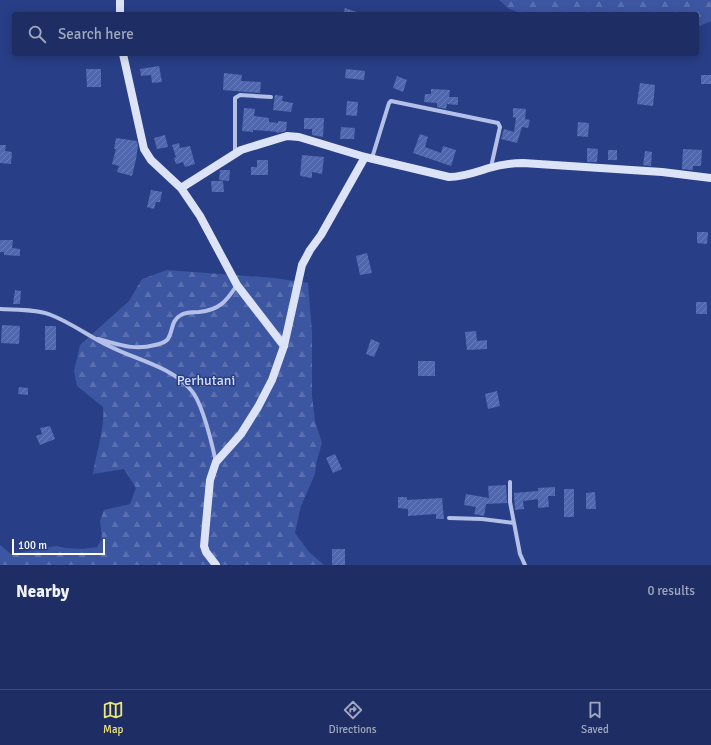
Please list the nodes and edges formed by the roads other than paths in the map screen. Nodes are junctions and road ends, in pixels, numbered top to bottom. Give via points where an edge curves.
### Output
1 (120, 0) edge
2 (120, 12) edge
3 (123, 56) edge
4 (271, 97) dead end
5 (235, 153) junction
6 (368, 158) junction
7 (491, 168) junction
8 (711, 178) edge
9 (181, 188) junction
10 (237, 285) junction
11 (0, 309) edge
12 (93, 338) junction
13 (284, 346) junction
14 (216, 462) junction
15 (510, 482) dead end
16 (449, 518) dead end
17 (514, 523) junction
18 (216, 565) edge
19 (525, 565) edge

1 - 2 street
3 - 9 street via 144,149 151,160
4 - 5 street via 240,95 235,98
5 - 6 street via 281,137 293,136
5 - 9 street
6 - 7 street via 450,177
6 - 7 street via 391,101 498,123 500,127
6 - 13 street via 304,262
7 - 8 street via 512,163 535,163
9 - 10 street via 200,216
10 - 12 street via 218,307 177,317 165,342 143,348 121,346
10 - 13 street
11 - 12 street via 51,315
12 - 14 street via 170,374 191,390 211,438
13 - 14 street via 272,380 258,407 241,434
14 - 18 street via 210,480 204,546
15 - 17 street
16 - 17 street
17 - 19 street via 520,554

